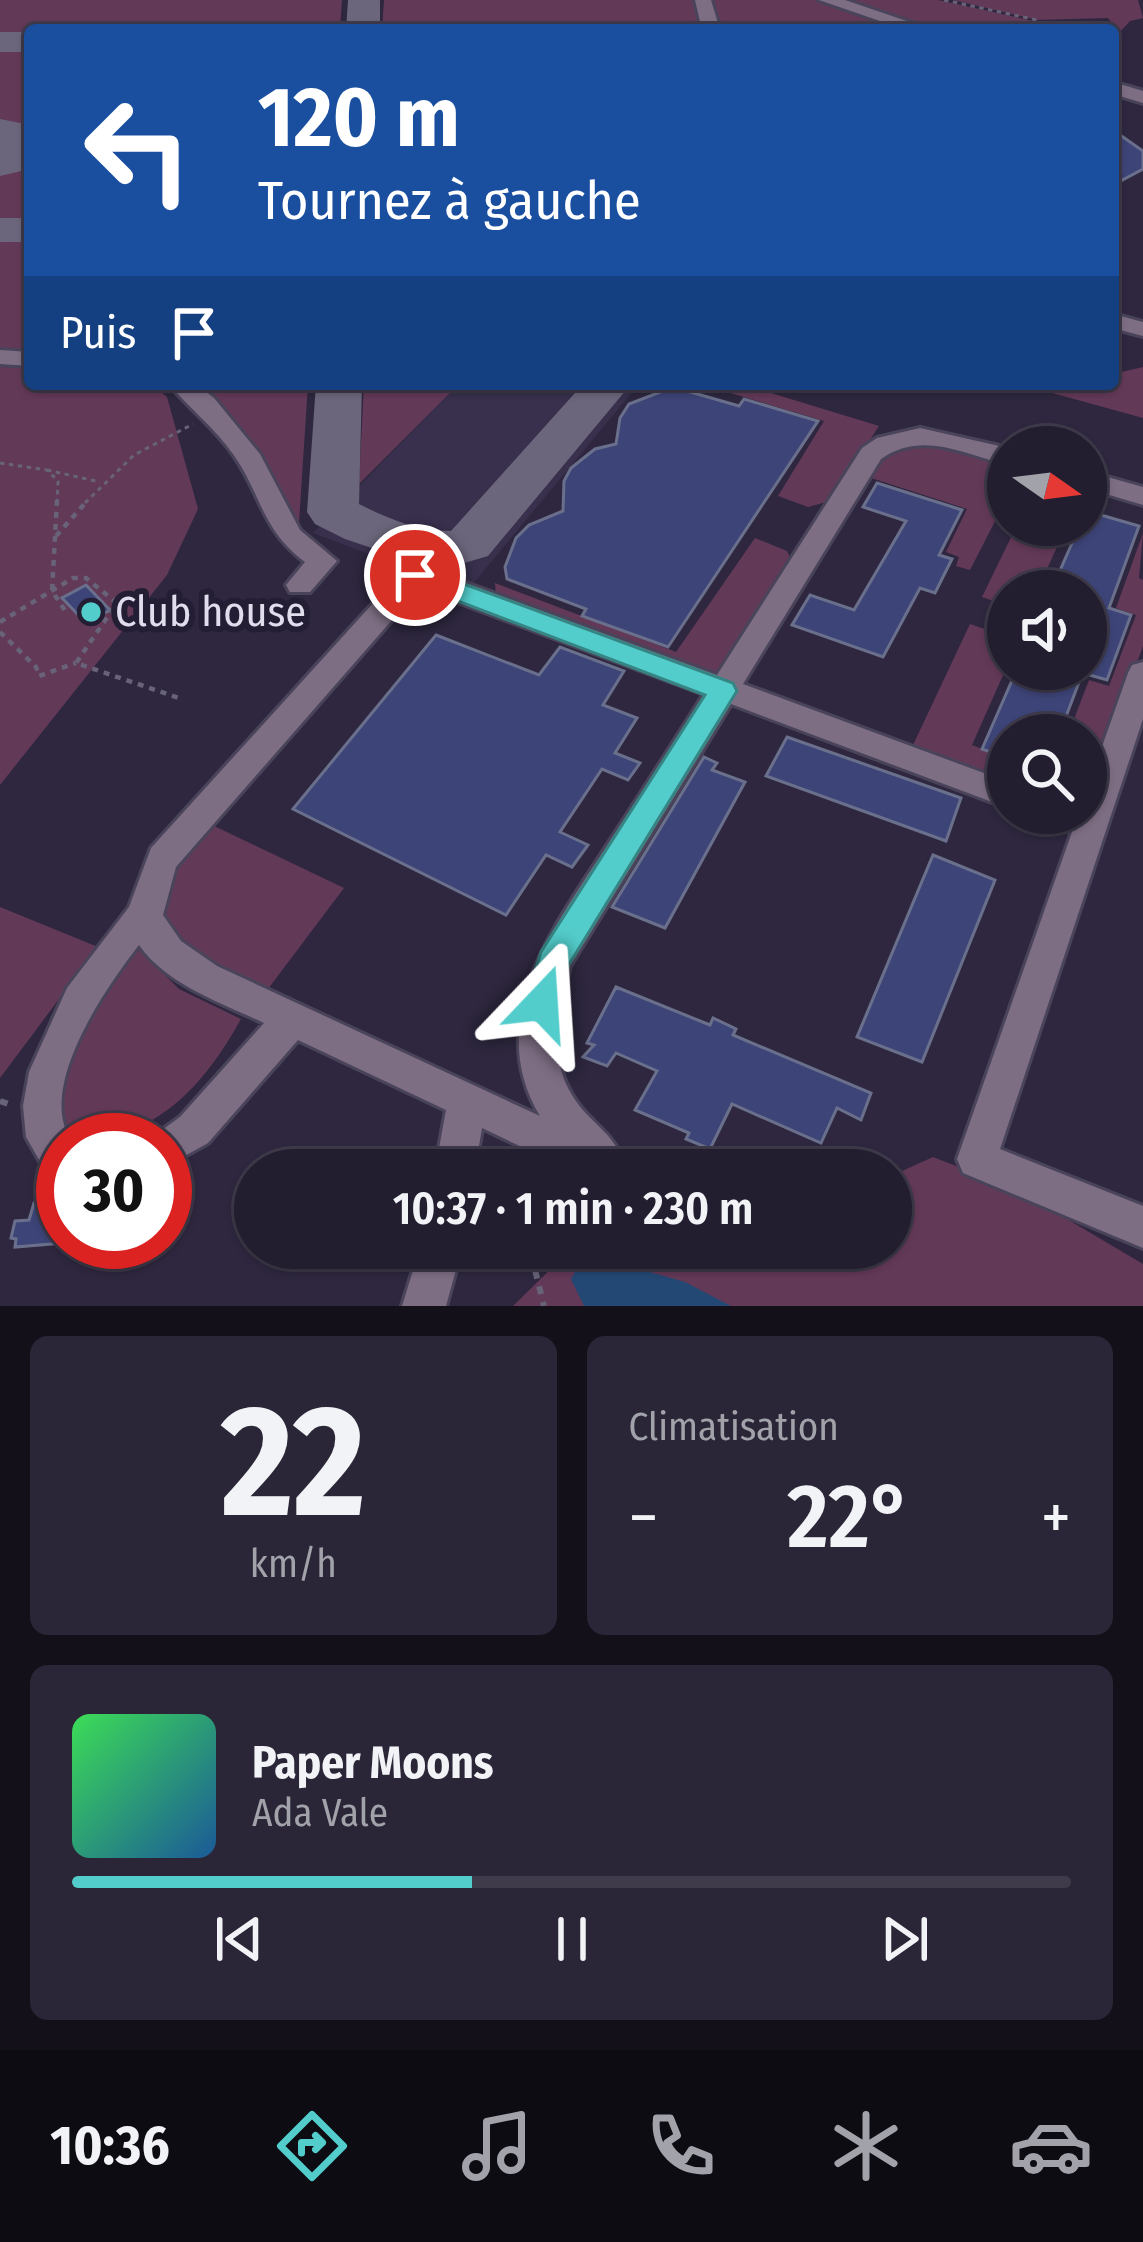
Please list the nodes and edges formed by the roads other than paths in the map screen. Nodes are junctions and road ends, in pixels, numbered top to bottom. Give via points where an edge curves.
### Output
1 (826, 0) edge
2 (904, 24) edge
3 (187, 390) edge
4 (987, 452) edge
5 (1107, 485) edge
6 (1143, 496) edge
7 (300, 585) dead end
8 (1143, 674) edge
9 (723, 691) junction
10 (1107, 750) edge
11 (987, 787) edge
12 (1070, 834) edge
13 (145, 913) junction
14 (292, 1019) junction
15 (467, 1101) junction
16 (192, 1131) edge
17 (36, 1139) edge
18 (459, 1149) edge
19 (1143, 1228) edge
20 (435, 1269) edge
21 (424, 1306) edge

1 - 2 street
3 - 7 street via 228,429 289,536 322,561
4 - 9 street via 918,434 881,445
5 - 6 street
8 - 10 street
9 - 11 street
9 - 13 street via 415,575 163,858 143,896
9 - 15 street via 553,962 542,1003 536,1070 552,1107 613,1170
12 - 19 street via 976,1160
13 - 14 street via 164,952
13 - 17 street via 53,1022 23,1090 26,1125
14 - 15 street
14 - 16 street
15 - 18 street
20 - 21 street

